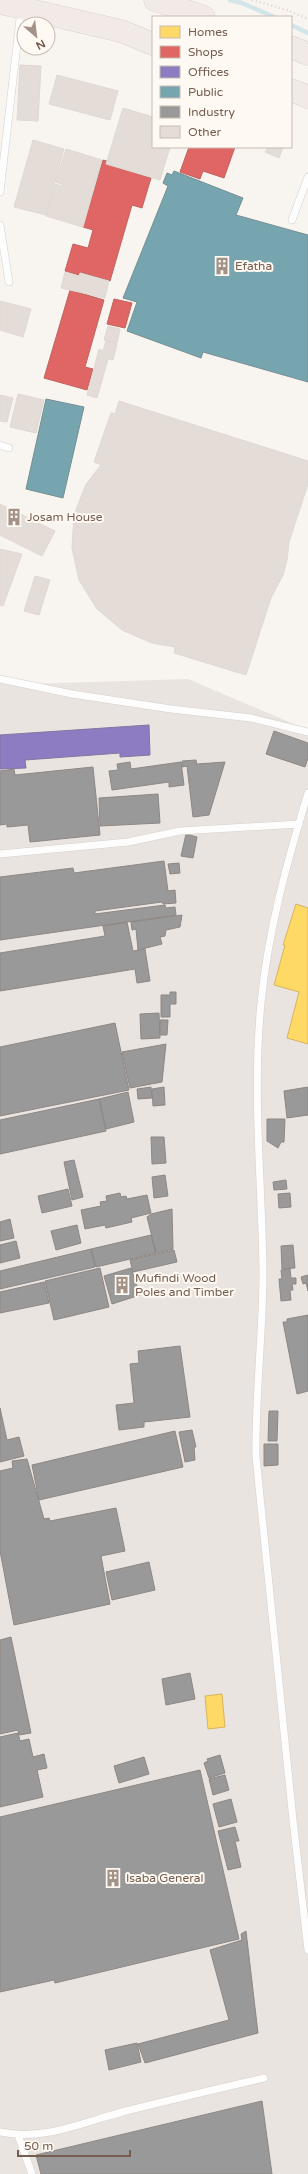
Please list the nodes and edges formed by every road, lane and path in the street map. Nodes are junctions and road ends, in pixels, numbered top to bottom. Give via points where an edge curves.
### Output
1 (155, 0) edge
2 (252, 0) edge
3 (0, 3) edge
4 (21, 8) junction
5 (201, 16) edge
6 (308, 19) edge
7 (152, 44) edge
8 (292, 47) edge
9 (308, 54) edge
10 (292, 90) edge
11 (308, 97) edge
12 (308, 177) edge
13 (0, 192) edge
14 (292, 220) dead end
15 (0, 225) edge
16 (9, 282) dead end
17 (0, 445) edge
18 (9, 448) dead end
19 (0, 679) edge
20 (308, 732) edge
21 (308, 793) edge
22 (299, 824) junction
23 (0, 854) edge
24 (304, 1891) edge
25 (308, 1950) edge
26 (264, 2078) dead end
27 (0, 2132) edge
28 (18, 2135) junction
29 (32, 2174) edge

1 - 5 highway
2 - 6 path
3 - 4 highway
4 - 7 highway via 121,31
4 - 13 lane
8 - 9 highway
10 - 11 highway
12 - 14 lane
15 - 16 lane
17 - 18 lane
19 - 20 lane via 79,695 252,718
21 - 22 lane
22 - 23 lane via 180,831 128,842
22 - 24 lane via 269,943 261,1004 258,1074 262,1317 255,1410 256,1457
24 - 25 lane
26 - 28 lane via 120,2112 72,2128
27 - 28 lane
28 - 29 lane

